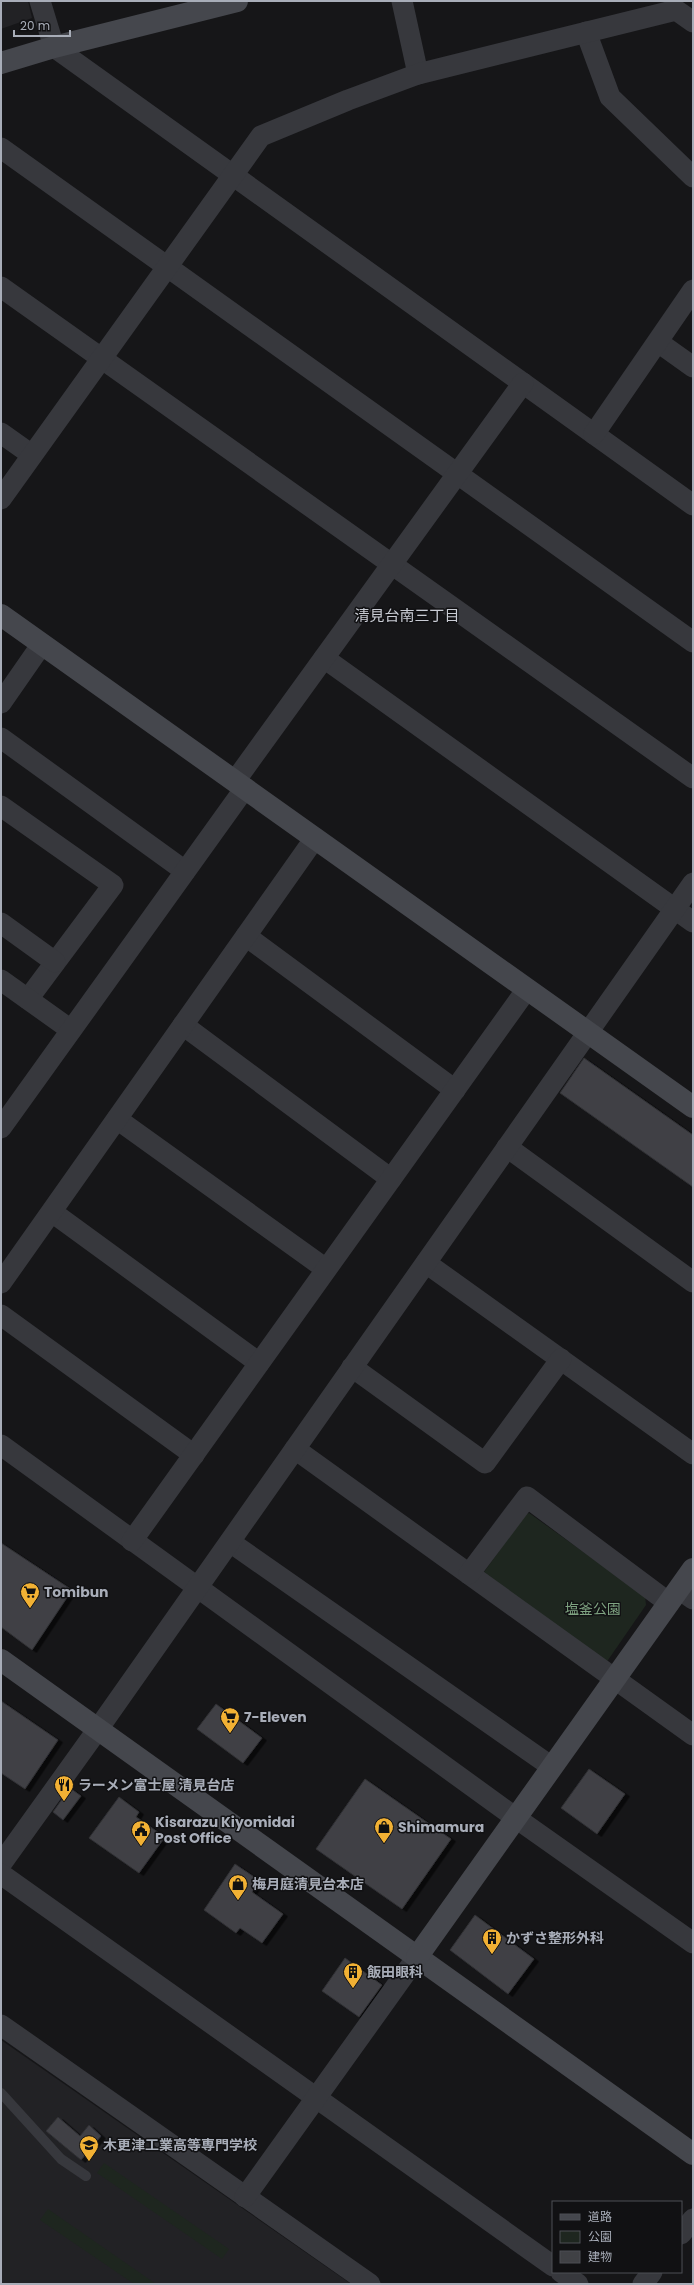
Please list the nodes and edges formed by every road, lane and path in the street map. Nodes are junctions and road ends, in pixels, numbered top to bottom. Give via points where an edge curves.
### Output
1 (40, 1) edge
2 (237, 1) edge
3 (402, 1) edge
4 (693, 22) edge
5 (586, 32) junction
6 (54, 47) junction
7 (1, 63) edge
8 (418, 74) junction
9 (1, 148) edge
10 (233, 175) junction
11 (693, 177) edge
12 (167, 267) junction
13 (1, 287) edge
14 (693, 290) edge
15 (658, 342) junction
16 (102, 358) junction
17 (693, 367) edge
18 (523, 383) junction
19 (1, 433) edge
20 (594, 434) junction
21 (32, 455) junction
22 (457, 473) junction
23 (1, 499) edge
24 (693, 505) edge
25 (392, 564) junction
26 (1, 615) edge
27 (693, 642) edge
28 (42, 644) junction
29 (324, 658) junction
30 (1, 703) edge
31 (1, 738) edge
32 (693, 778) edge
33 (240, 785) junction
34 (1, 806) edge
35 (315, 838) junction
36 (185, 871) junction
37 (693, 883) edge
38 (675, 909) junction
39 (693, 922) edge
40 (1, 924) edge
41 (246, 936) junction
42 (55, 962) junction
43 (1, 980) edge
44 (527, 989) junction
45 (28, 999) junction
46 (183, 1025) junction
47 (71, 1030) junction
48 (588, 1033) junction
49 (455, 1090) junction
50 (693, 1107) edge
51 (117, 1119) junction
52 (3, 1121) edge
53 (507, 1147) junction
54 (391, 1179) junction
55 (52, 1212) junction
56 (426, 1263) junction
57 (326, 1269) junction
58 (693, 1282) edge
59 (1, 1283) edge
60 (1, 1315) edge
61 (561, 1359) junction
62 (259, 1363) junction
63 (352, 1367) junction
64 (1, 1445) edge
65 (295, 1449) junction
66 (693, 1454) edge
67 (194, 1455) junction
68 (132, 1541) junction
69 (230, 1542) junction
70 (693, 1569) edge
71 (469, 1574) junction
72 (198, 1588) junction
73 (680, 1597) edge
74 (1, 1660) edge
75 (615, 1679) junction
76 (98, 1729) junction
77 (693, 1735) edge
78 (552, 1767) junction
79 (516, 1818) junction
80 (1, 1864) edge
81 (1, 1874) edge
82 (693, 1943) edge
83 (417, 1957) junction
84 (1, 2025) edge
85 (1, 2093) edge
86 (316, 2098) junction
87 (693, 2154) edge
88 (86, 2176) dead end
89 (246, 2197) junction
90 (693, 2219) edge
91 (682, 2233) edge
92 (552, 2265) edge
93 (562, 2273) edge
94 (651, 2273) edge
95 (370, 2284) edge
96 (578, 2284) edge
97 (643, 2284) edge

1 - 6 street
2 - 6 street
3 - 8 street
4 - 5 street via 676,10
5 - 8 street
5 - 11 street via 610,97
6 - 7 street
6 - 10 street
8 - 10 street via 261,136
9 - 12 street
10 - 12 street
10 - 18 street
12 - 16 street
12 - 22 street
13 - 16 street
14 - 15 street
15 - 17 street
15 - 20 street
16 - 21 street
16 - 25 street
18 - 20 street
18 - 22 street
19 - 21 street
20 - 24 street
21 - 23 street
22 - 25 street
22 - 27 street
25 - 29 street
25 - 32 street
26 - 28 street
28 - 30 street
28 - 33 street
29 - 33 street
29 - 38 street
31 - 36 street
33 - 35 street
33 - 36 street
34 - 42 street via 113,885
35 - 41 street
35 - 44 street
36 - 47 street
37 - 38 street
38 - 39 street
38 - 48 street
40 - 42 street
41 - 46 street
41 - 49 street
42 - 45 street
43 - 45 street
44 - 48 street
44 - 49 street
45 - 47 street
46 - 51 street
46 - 54 street
47 - 52 street
48 - 50 street
48 - 53 street
49 - 54 street
51 - 55 street
51 - 57 street
53 - 56 street
53 - 58 street
54 - 57 street
55 - 59 street
55 - 62 street
56 - 61 street
56 - 63 street
57 - 62 street
60 - 67 street
61 - 63 street via 485,1463
61 - 66 street
62 - 67 street
63 - 65 street
64 - 68 street
65 - 69 street
65 - 71 street
67 - 68 street
68 - 72 street
69 - 72 street
69 - 78 street
70 - 73 street
71 - 73 street via 527,1497
71 - 75 street
72 - 76 street
72 - 79 street
73 - 75 street
74 - 76 street
75 - 77 street
75 - 78 street
76 - 80 street
76 - 83 street
78 - 79 street
79 - 82 street
79 - 83 street
81 - 86 street
83 - 86 street
83 - 87 street
84 - 89 street
85 - 88 lane via 61,2159
86 - 89 street
86 - 92 street
89 - 95 street
90 - 91 street
93 - 96 street
94 - 97 street

